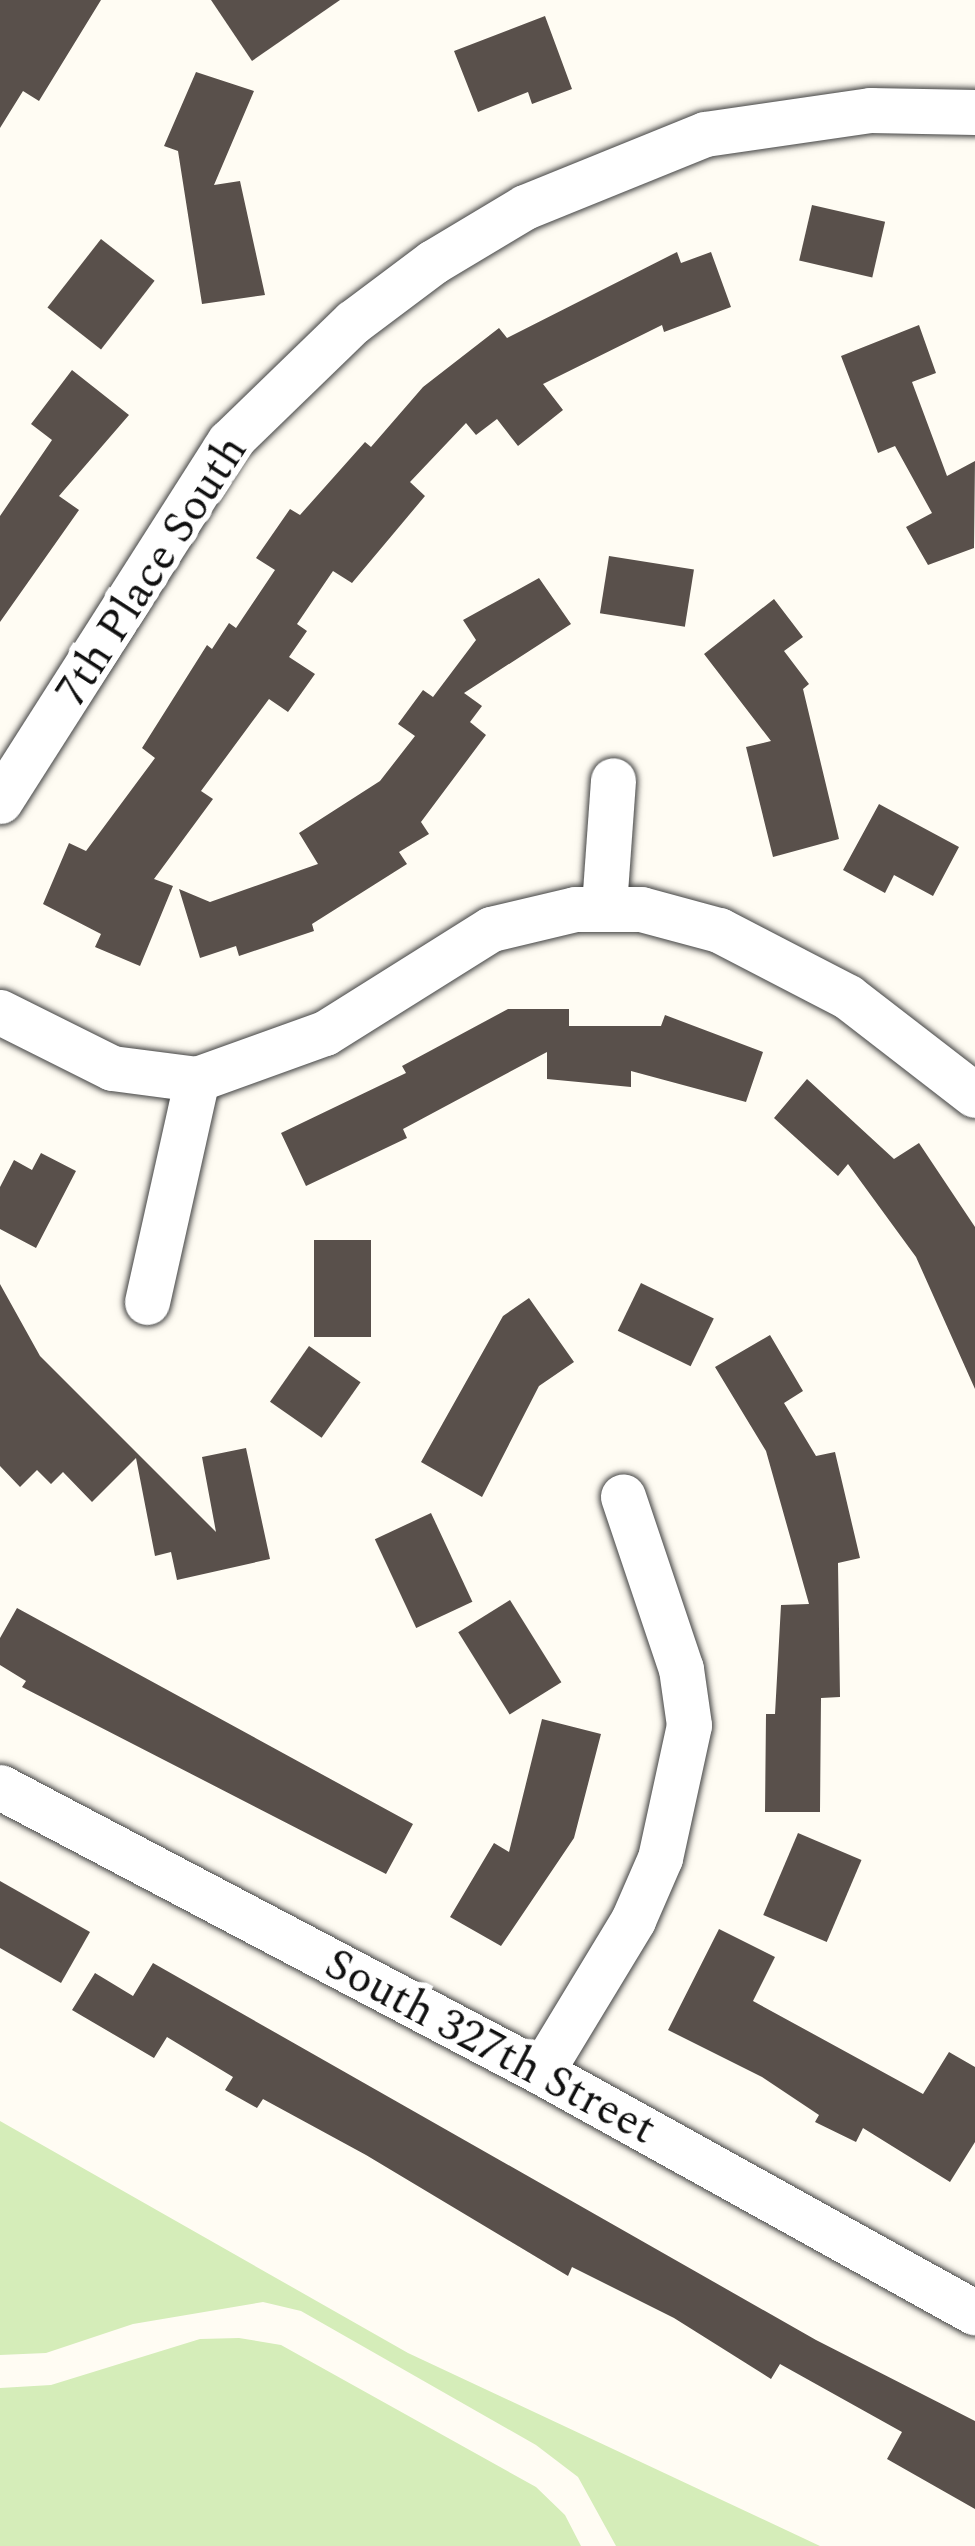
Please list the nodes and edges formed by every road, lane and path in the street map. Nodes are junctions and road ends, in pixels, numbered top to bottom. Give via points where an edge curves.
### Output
1 (975, 112) edge
2 (613, 779) dead end
3 (0, 802) edge
4 (604, 906) junction
5 (0, 1012) edge
6 (197, 1079) junction
7 (975, 1095) edge
8 (147, 1302) dead end
9 (623, 1497) dead end
10 (0, 1787) edge
11 (542, 2072) junction
12 (970, 2300) edge

1 - 3 street, 7th Place South via 870,110 705,134 543,198 433,262 352,322 229,442
2 - 4 street
4 - 6 street via 491,929 326,1033
4 - 7 street via 719,930 848,997
5 - 6 street via 112,1068
6 - 8 street
9 - 11 street via 681,1669 689,1725 660,1858 633,1920
10 - 11 street, South 327th Street
11 - 12 street, South 327th Street

